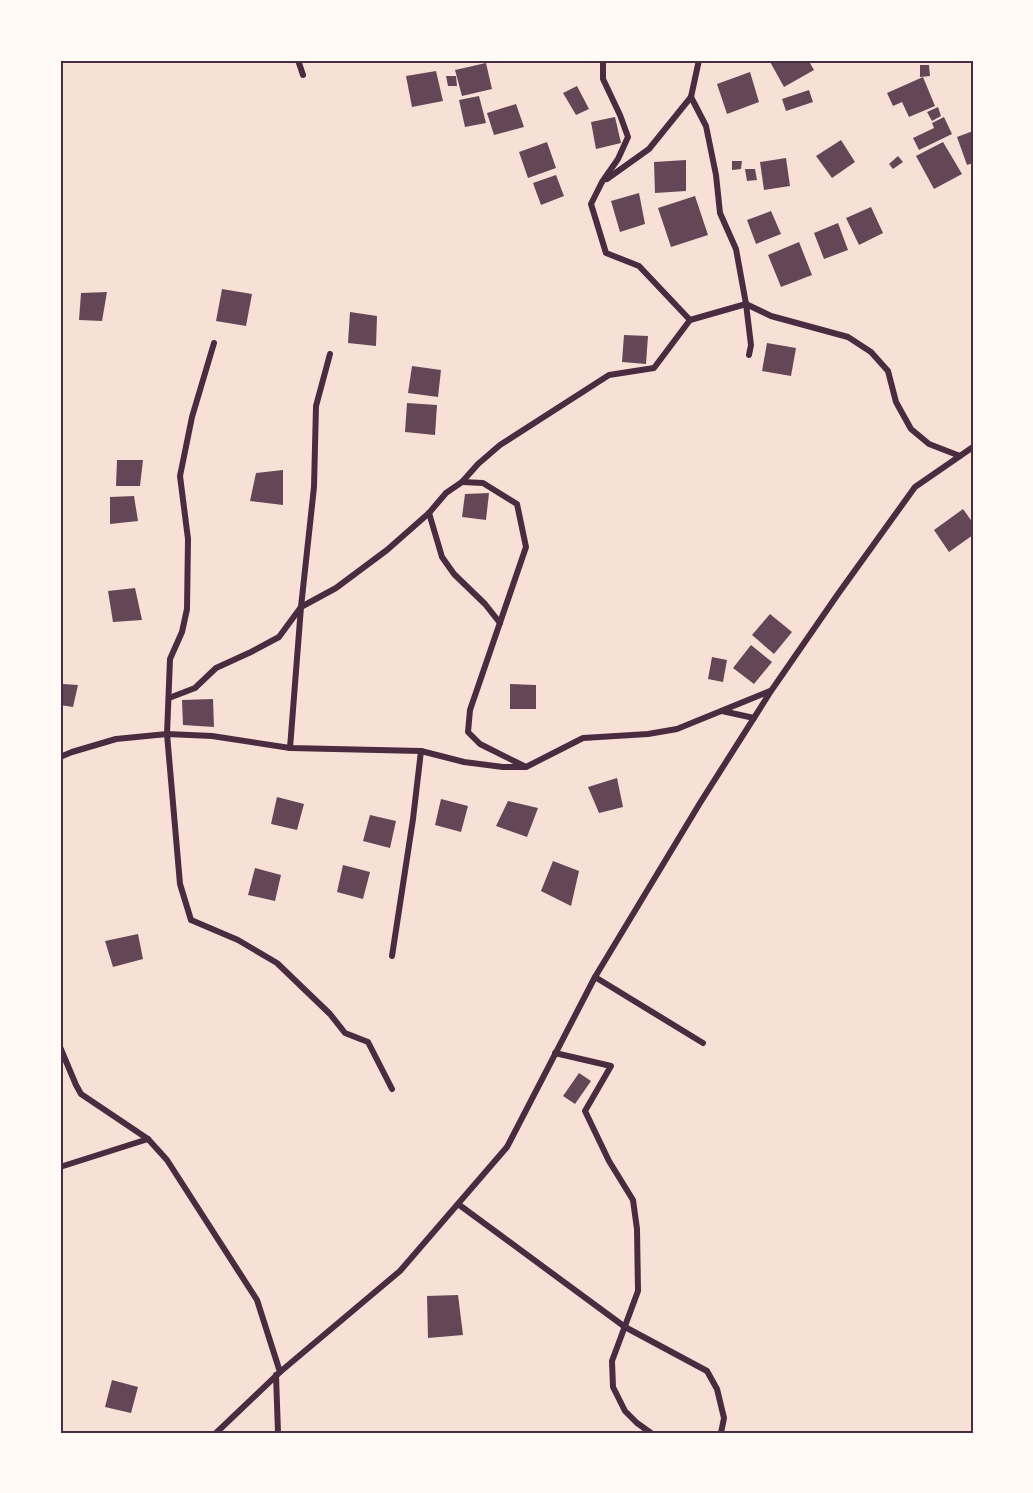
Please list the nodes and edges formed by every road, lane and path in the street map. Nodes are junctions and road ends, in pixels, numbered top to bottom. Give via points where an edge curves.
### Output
1 (298, 60) edge
2 (603, 60) edge
3 (699, 60) edge
4 (303, 75) dead end
5 (691, 97) junction
6 (602, 182) junction
7 (746, 304) junction
8 (690, 320) junction
9 (214, 343) dead end
10 (330, 354) dead end
11 (749, 355) dead end
12 (973, 447) edge
13 (960, 456) junction
14 (462, 482) junction
15 (429, 513) junction
16 (301, 608) junction
17 (500, 623) junction
18 (771, 690) junction
19 (169, 698) junction
20 (721, 711) junction
21 (754, 718) junction
22 (168, 734) junction
23 (290, 748) junction
24 (422, 751) junction
25 (60, 757) edge
26 (526, 767) junction
27 (392, 956) dead end
28 (595, 977) junction
29 (703, 1043) dead end
30 (60, 1047) edge
31 (555, 1053) junction
32 (392, 1089) dead end
33 (148, 1139) junction
34 (60, 1167) edge
35 (458, 1204) junction
36 (625, 1327) junction
37 (278, 1374) junction
38 (216, 1433) edge
39 (278, 1433) edge
40 (651, 1433) edge
41 (721, 1433) edge

1 - 4 street
2 - 6 street via 603,79 628,137
3 - 5 street
5 - 6 street via 650,149
5 - 7 street via 706,126 720,213 736,249
6 - 8 street via 591,204 606,253 639,267
7 - 8 street
7 - 11 street
7 - 13 street via 771,316 848,337 871,352 888,371 896,402 911,429 929,444
8 - 14 street via 654,368 609,375 500,445
9 - 19 street via 180,476 188,539 187,609 170,659
10 - 16 street via 316,406 314,488
12 - 13 street
13 - 18 street via 915,487
14 - 15 street
14 - 17 street via 483,483 517,504 524,528 526,547
15 - 16 street via 336,588
15 - 17 street via 442,558
16 - 19 street via 279,637 216,668 195,688
16 - 23 street
17 - 26 street via 470,710 468,732 480,744
18 - 20 street
18 - 21 street
19 - 22 street
20 - 21 street
20 - 26 street via 677,729 583,738
21 - 28 street
22 - 23 street via 212,736
22 - 25 street via 116,739
22 - 32 street via 180,884 191,921 238,940 277,963 345,1033 368,1042
23 - 24 street
24 - 26 street via 474,763
24 - 27 street
28 - 29 street
28 - 31 street
30 - 33 street via 81,1094
31 - 35 street via 507,1147
31 - 36 street via 611,1066 585,1111 633,1200 638,1291
33 - 34 street
33 - 37 street via 167,1160 257,1300
35 - 36 street
35 - 37 street via 400,1271
36 - 40 street via 612,1361 613,1387 625,1411
36 - 41 street via 707,1371 717,1389 724,1418
37 - 38 street
37 - 39 street

